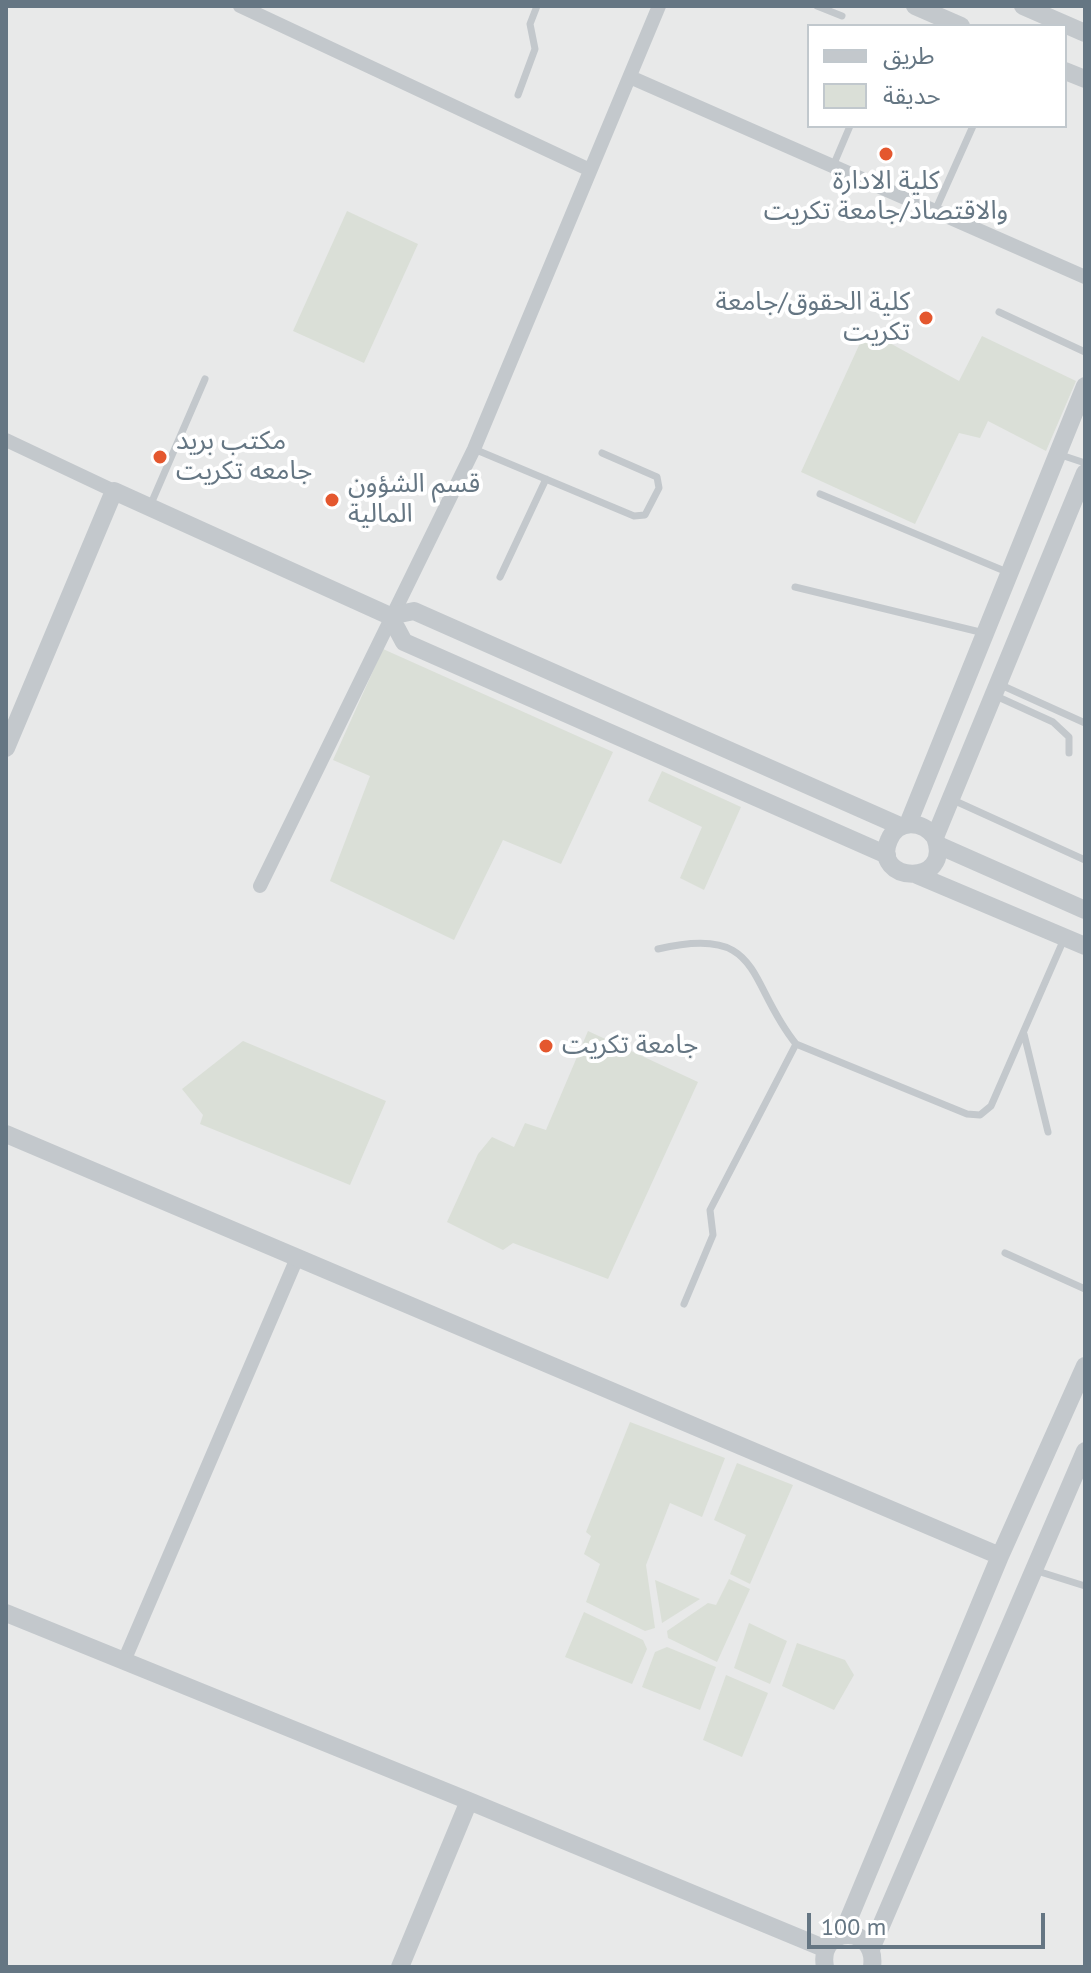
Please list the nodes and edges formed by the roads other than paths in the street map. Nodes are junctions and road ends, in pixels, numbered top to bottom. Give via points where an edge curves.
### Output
1 (240, 6) edge
2 (537, 6) edge
3 (659, 6) edge
4 (817, 6) edge
5 (915, 6) edge
6 (1023, 6) edge
7 (842, 16) dead end
8 (956, 24) edge
9 (1064, 24) edge
10 (630, 77) junction
11 (518, 95) dead end
12 (849, 128) edge
13 (972, 128) edge
14 (833, 166) junction
15 (590, 170) junction
16 (935, 211) junction
17 (1085, 277) edge
18 (999, 312) dead end
19 (1085, 352) edge
20 (205, 379) dead end
21 (1085, 386) edge
22 (6, 440) edge
23 (474, 449) junction
24 (602, 453) dead end
25 (1058, 454) junction
26 (1085, 463) edge
27 (1085, 473) edge
28 (546, 479) junction
29 (114, 491) junction
30 (820, 494) dead end
31 (149, 508) junction
32 (1009, 573) junction
33 (500, 577) dead end
34 (795, 587) dead end
35 (390, 616) junction
36 (984, 633) junction
37 (996, 690) junction
38 (1085, 723) edge
39 (6, 748) edge
40 (1069, 753) dead end
41 (951, 799) junction
42 (904, 825) junction
43 (936, 841) junction
44 (887, 855) junction
45 (1085, 860) edge
46 (917, 875) junction
47 (260, 886) dead end
48 (1085, 910) edge
49 (1064, 937) junction
50 (1085, 946) edge
51 (658, 949) dead end
52 (1024, 1032) junction
53 (796, 1044) junction
54 (1048, 1132) dead end
55 (6, 1134) edge
56 (1005, 1253) dead end
57 (297, 1258) junction
58 (1085, 1289) edge
59 (684, 1304) dead end
60 (1085, 1366) edge
61 (1085, 1451) edge
62 (1000, 1556) junction
63 (1032, 1570) junction
64 (1085, 1586) edge
65 (6, 1613) edge
66 (124, 1661) junction
67 (469, 1801) junction
68 (842, 1935) junction
69 (826, 1958) edge
70 (873, 1962) edge
71 (400, 1967) edge

1 - 15 street
2 - 11 lane via 530,24 535,49
3 - 10 street
4 - 7 lane
5 - 8 street
6 - 9 street
10 - 14 street
10 - 15 street
12 - 14 lane
13 - 16 lane
14 - 16 street
15 - 23 street
16 - 17 street
18 - 19 lane
20 - 31 lane
21 - 25 street
22 - 29 street
23 - 28 lane
23 - 35 street
24 - 28 lane via 657,477 659,488 648,514 636,517
25 - 26 lane
25 - 32 street
27 - 37 street
28 - 33 lane
29 - 31 street
29 - 39 street
30 - 32 lane
31 - 35 street
32 - 36 street
34 - 36 lane
35 - 42 street via 414,611
35 - 44 street via 404,642
35 - 47 street
36 - 42 street
37 - 38 lane
37 - 40 lane via 1057,724 1069,737
37 - 41 street
41 - 43 street
41 - 45 lane
42 - 43 street via 924,826
42 - 44 street via 889,839
43 - 46 street via 934,864
43 - 48 street
44 - 46 street via 901,873
46 - 49 street
49 - 50 street
49 - 52 lane
51 - 53 lane via 687,942 729,947 750,965
52 - 53 lane via 991,1106 980,1115
52 - 54 lane
53 - 59 lane via 710,1210 709,1250
55 - 57 street
56 - 58 lane
57 - 62 street
57 - 66 street
60 - 62 street
61 - 63 street
62 - 68 street
63 - 64 lane
63 - 70 street
65 - 66 street
66 - 67 street
67 - 69 street
67 - 71 street
68 - 69 street via 830,1943
68 - 70 street via 859,1937

